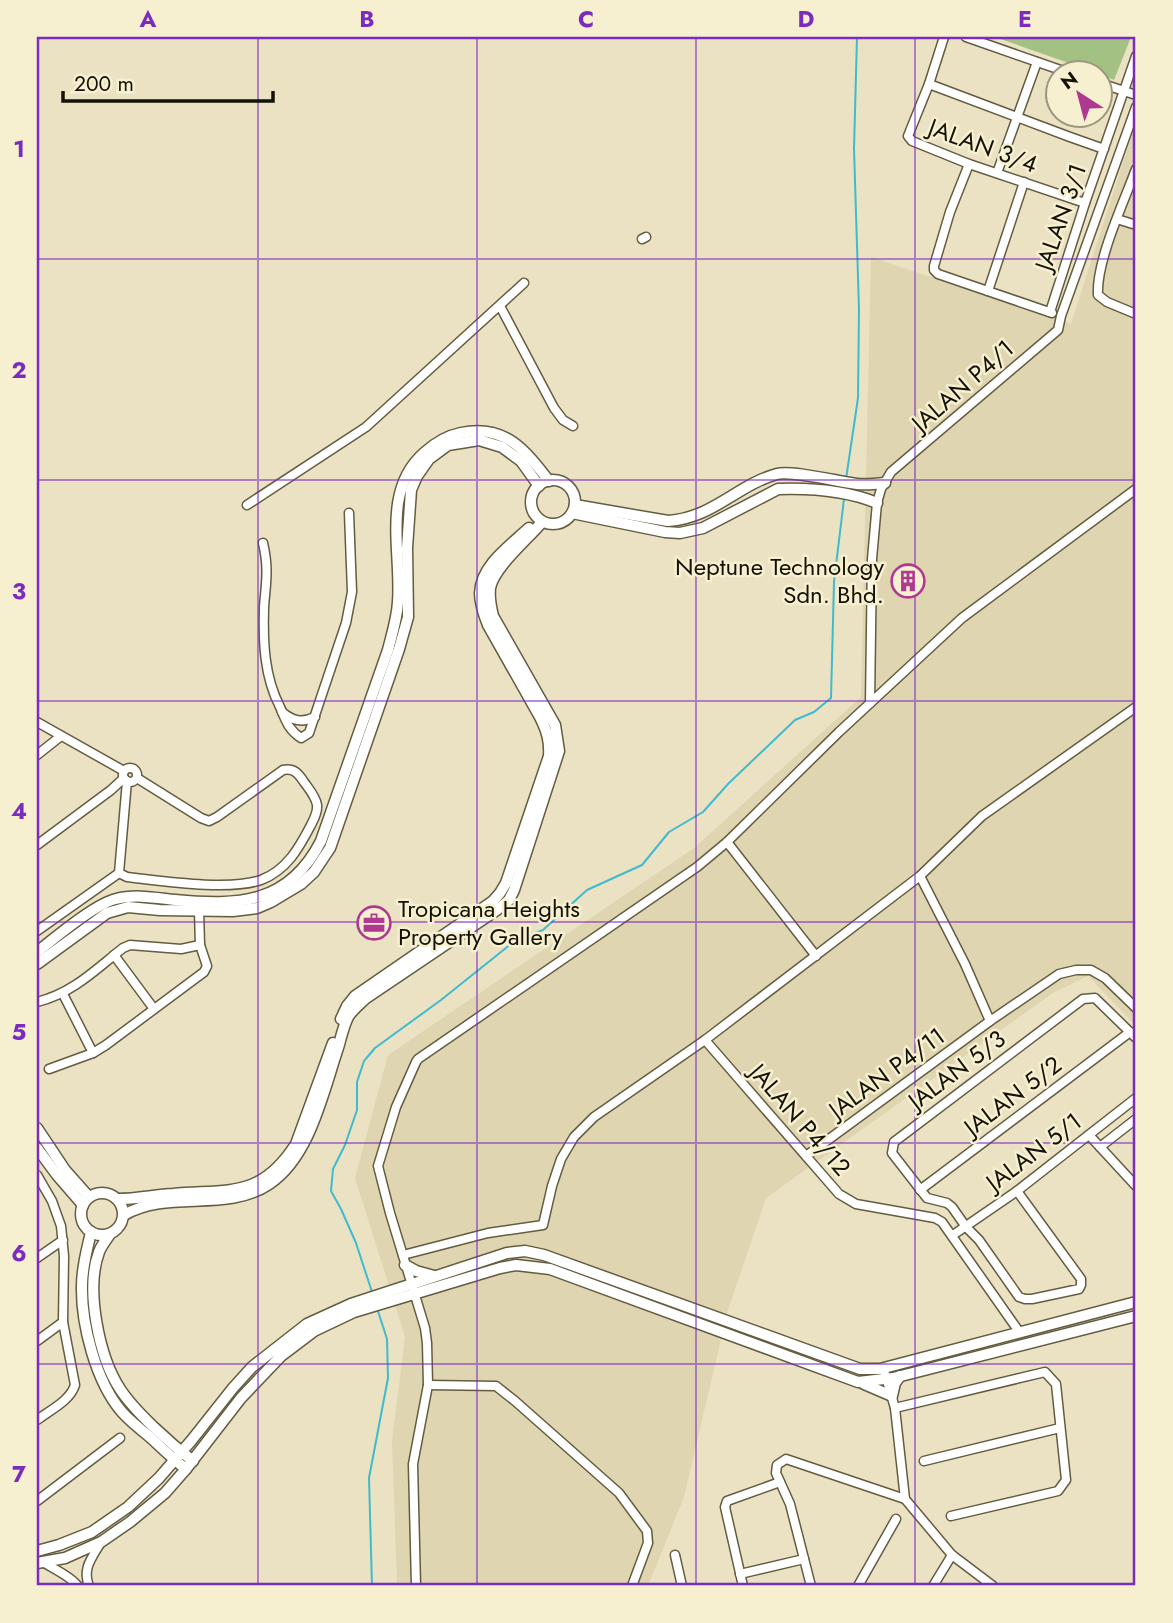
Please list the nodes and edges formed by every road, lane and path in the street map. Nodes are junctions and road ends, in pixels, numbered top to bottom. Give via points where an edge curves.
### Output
1 (944, 37) edge
2 (966, 37) edge
3 (1136, 55) edge
4 (1037, 62) junction
5 (1044, 64) edge
6 (929, 84) junction
7 (1114, 88) edge
8 (1124, 91) junction
9 (1136, 95) edge
10 (1136, 107) edge
11 (1017, 117) junction
12 (1104, 149) junction
13 (969, 164) junction
14 (1136, 169) edge
15 (997, 173) junction
16 (1024, 183) junction
17 (1085, 203) junction
18 (1117, 219) junction
19 (1136, 225) edge
20 (524, 283) dead end
21 (988, 291) junction
22 (500, 306) junction
23 (1049, 312) junction
24 (1136, 314) edge
25 (1061, 316) junction
26 (573, 426) dead end
27 (549, 481) junction
28 (885, 484) junction
29 (539, 486) junction
30 (1136, 489) edge
31 (877, 503) junction
32 (247, 505) dead end
33 (574, 509) junction
34 (349, 513) dead end
35 (540, 520) junction
36 (263, 543) dead end
37 (870, 704) junction
38 (1136, 707) edge
39 (282, 712) junction
40 (315, 717) junction
41 (37, 722) edge
42 (61, 736) junction
43 (37, 755) edge
44 (128, 777) junction
45 (111, 790) junction
46 (126, 797) junction
47 (727, 842) junction
48 (37, 845) edge
49 (123, 875) junction
50 (920, 876) junction
51 (199, 911) junction
52 (37, 931) edge
53 (200, 945) junction
54 (37, 952) edge
55 (114, 955) junction
56 (816, 956) junction
57 (37, 964) edge
58 (62, 994) junction
59 (37, 1002) edge
60 (1136, 1008) edge
61 (154, 1009) junction
62 (990, 1021) junction
63 (1133, 1035) edge
64 (705, 1040) junction
65 (93, 1053) junction
66 (49, 1069) dead end
67 (1136, 1098) edge
68 (1136, 1119) edge
69 (37, 1128) edge
70 (1089, 1135) junction
71 (1100, 1147) junction
72 (37, 1148) edge
73 (806, 1156) junction
74 (37, 1175) edge
75 (1134, 1180) edge
76 (920, 1190) junction
77 (1017, 1191) junction
78 (118, 1199) junction
79 (86, 1201) junction
80 (124, 1215) junction
81 (966, 1227) junction
82 (91, 1232) junction
83 (110, 1234) junction
84 (953, 1235) junction
85 (63, 1240) junction
86 (37, 1258) edge
87 (405, 1263) junction
88 (436, 1276) junction
89 (412, 1289) junction
90 (396, 1295) junction
91 (1136, 1302) edge
92 (353, 1308) junction
93 (1136, 1316) edge
94 (63, 1322) junction
95 (1020, 1332) junction
96 (37, 1341) edge
97 (884, 1368) junction
98 (900, 1376) junction
99 (886, 1379) junction
100 (858, 1382) junction
101 (428, 1385) junction
102 (892, 1396) junction
103 (895, 1408) junction
104 (37, 1420) edge
105 (1060, 1428) junction
106 (196, 1435) junction
107 (120, 1437) dead end
108 (167, 1438) junction
109 (157, 1444) junction
110 (178, 1456) junction
111 (924, 1461) dead end
112 (190, 1465) junction
113 (159, 1478) junction
114 (780, 1482) junction
115 (905, 1499) junction
116 (37, 1501) edge
117 (951, 1516) dead end
118 (896, 1519) dead end
119 (101, 1542) junction
120 (37, 1551) edge
121 (675, 1555) dead end
122 (952, 1555) junction
123 (804, 1559) junction
124 (40, 1562) edge
125 (740, 1574) junction
126 (78, 1586) edge
127 (89, 1586) edge
128 (416, 1586) edge
129 (632, 1586) edge
130 (682, 1586) edge
131 (743, 1586) edge
132 (811, 1586) edge
133 (858, 1586) edge
134 (933, 1586) edge
135 (993, 1586) edge

1 - 6 street
2 - 4 street
3 - 8 street, JALAN 3/1
4 - 5 street
4 - 11 street
6 - 11 street
6 - 13 street, JALAN 3/4 via 908,136
7 - 8 street
8 - 9 street
8 - 12 street, JALAN 3/1
10 - 25 street, JALAN P4/1
11 - 12 street
11 - 15 street
12 - 17 street, JALAN 3/1
13 - 15 street, JALAN 3/4
13 - 21 street via 934,270
14 - 18 street
15 - 16 street, JALAN 3/4
16 - 17 street, JALAN 3/4
16 - 21 street
17 - 23 street, JALAN 3/1
18 - 19 street
18 - 24 street via 1097,284 1098,295
20 - 22 street
21 - 23 street
22 - 26 street via 554,408
22 - 32 street via 366,427
23 - 25 street
25 - 28 street, JALAN P4/1 via 1058,330 891,472
27 - 29 street
27 - 33 street via 568,486 575,498
27 - 54 street via 513,441 491,432 470,431 432,446 404,479 398,501 397,618 321,842 302,872 268,895 246,900 118,898 102,904
28 - 31 street, JALAN P4/1
28 - 33 street via 779,473 683,520
29 - 35 street via 531,506
29 - 51 street via 521,461 502,447 479,440 448,445 429,459 411,490 408,617 330,848 301,884 271,902 257,908
30 - 37 street via 962,618
31 - 33 street via 860,496 778,489 703,528 680,533
31 - 37 street, JALAN P4/1
33 - 35 street via 559,524
34 - 40 street via 352,592
35 - 78 street via 492,563 480,591 488,625 550,743 500,893 346,1006 296,1144 275,1171 250,1187 233,1191
35 - 80 street via 496,573 490,589 493,617 555,725 559,751 509,900 366,998 348,1016 320,1103 304,1143 286,1171 255,1192 238,1197 183,1200
36 - 39 street via 268,580 265,658 271,690
37 - 47 street
38 - 50 street via 982,816
39 - 40 street via 300,721
39 - 40 street via 301,738 309,733
41 - 42 street
42 - 43 street
42 - 44 street
44 - 45 street
44 - 46 street
44 - 49 street via 209,821 290,768 317,801 318,810 292,858 262,880 243,885
45 - 46 street
45 - 48 street
46 - 49 street
47 - 56 street
47 - 87 street via 418,1059 396,1107 378,1166
49 - 52 street
50 - 56 street
50 - 62 street
51 - 53 street
51 - 57 street via 128,907 107,913
53 - 55 street via 181,949 130,945
53 - 61 street via 207,966 204,972
55 - 58 street
55 - 61 street
56 - 64 street
58 - 59 street
58 - 65 street
60 - 62 street, JALAN P4/11 via 1105,978 1091,970 1076,970 1059,974
61 - 65 street
62 - 73 street, JALAN P4/11
63 - 76 street, JALAN 5/2
63 - 76 street, JALAN 5/3 via 1095,998 1083,999 894,1142 892,1153
64 - 73 street, JALAN P4/12
64 - 87 street via 594,1117 574,1137 561,1159 543,1225 488,1233
65 - 66 street
67 - 70 street, JALAN 5/1
68 - 71 street
69 - 79 street
70 - 71 street
70 - 77 street, JALAN 5/1
71 - 75 street
72 - 79 street via 57,1175
73 - 84 street, JALAN P4/12 via 839,1194 856,1204 935,1218
74 - 85 street via 52,1201
76 - 81 street, JALAN 5/3 via 927,1198 952,1206
77 - 81 street, JALAN 5/1
77 - 81 street, JALAN 5/3 via 1081,1279 1079,1289 1032,1299 1019,1297
78 - 79 street via 99,1193
78 - 80 street
79 - 82 street via 82,1220
80 - 83 street
81 - 84 street, JALAN 5/1
82 - 83 street
82 - 109 street via 83,1264 83,1313 96,1365 121,1410
83 - 108 street via 94,1266 102,1346 121,1391
84 - 95 street
85 - 86 street
85 - 94 street
87 - 88 street
87 - 89 street
87 - 90 street
88 - 89 street
88 - 97 street via 525,1251 860,1369
89 - 90 street
89 - 100 street via 516,1265 550,1269
89 - 101 street via 425,1328
90 - 92 street
91 - 95 street
92 - 106 street via 307,1324 260,1361
92 - 112 street via 281,1356 241,1398
93 - 98 street
94 - 96 street
94 - 104 street via 75,1385 67,1398
95 - 97 street
97 - 99 street
98 - 99 street
98 - 102 street
99 - 100 street
99 - 102 street
100 - 102 street
101 - 128 street via 413,1464
101 - 129 street via 496,1386 619,1493 647,1531 648,1543
102 - 103 street
103 - 105 street via 1045,1372 1056,1384
103 - 115 street
105 - 111 street
105 - 117 street via 1066,1480 1058,1491
106 - 108 street
106 - 110 street
107 - 116 street
108 - 110 street
109 - 110 street
109 - 113 street via 162,1464
110 - 112 street
110 - 113 street
112 - 119 street via 164,1493
113 - 120 street via 92,1532
114 - 115 street via 777,1465 786,1459
114 - 123 street
114 - 125 street via 727,1501
115 - 122 street
118 - 133 street
119 - 124 street via 64,1558
119 - 127 street via 86,1570
121 - 130 street
122 - 134 street
122 - 135 street
123 - 125 street
123 - 132 street
124 - 126 street
125 - 131 street

